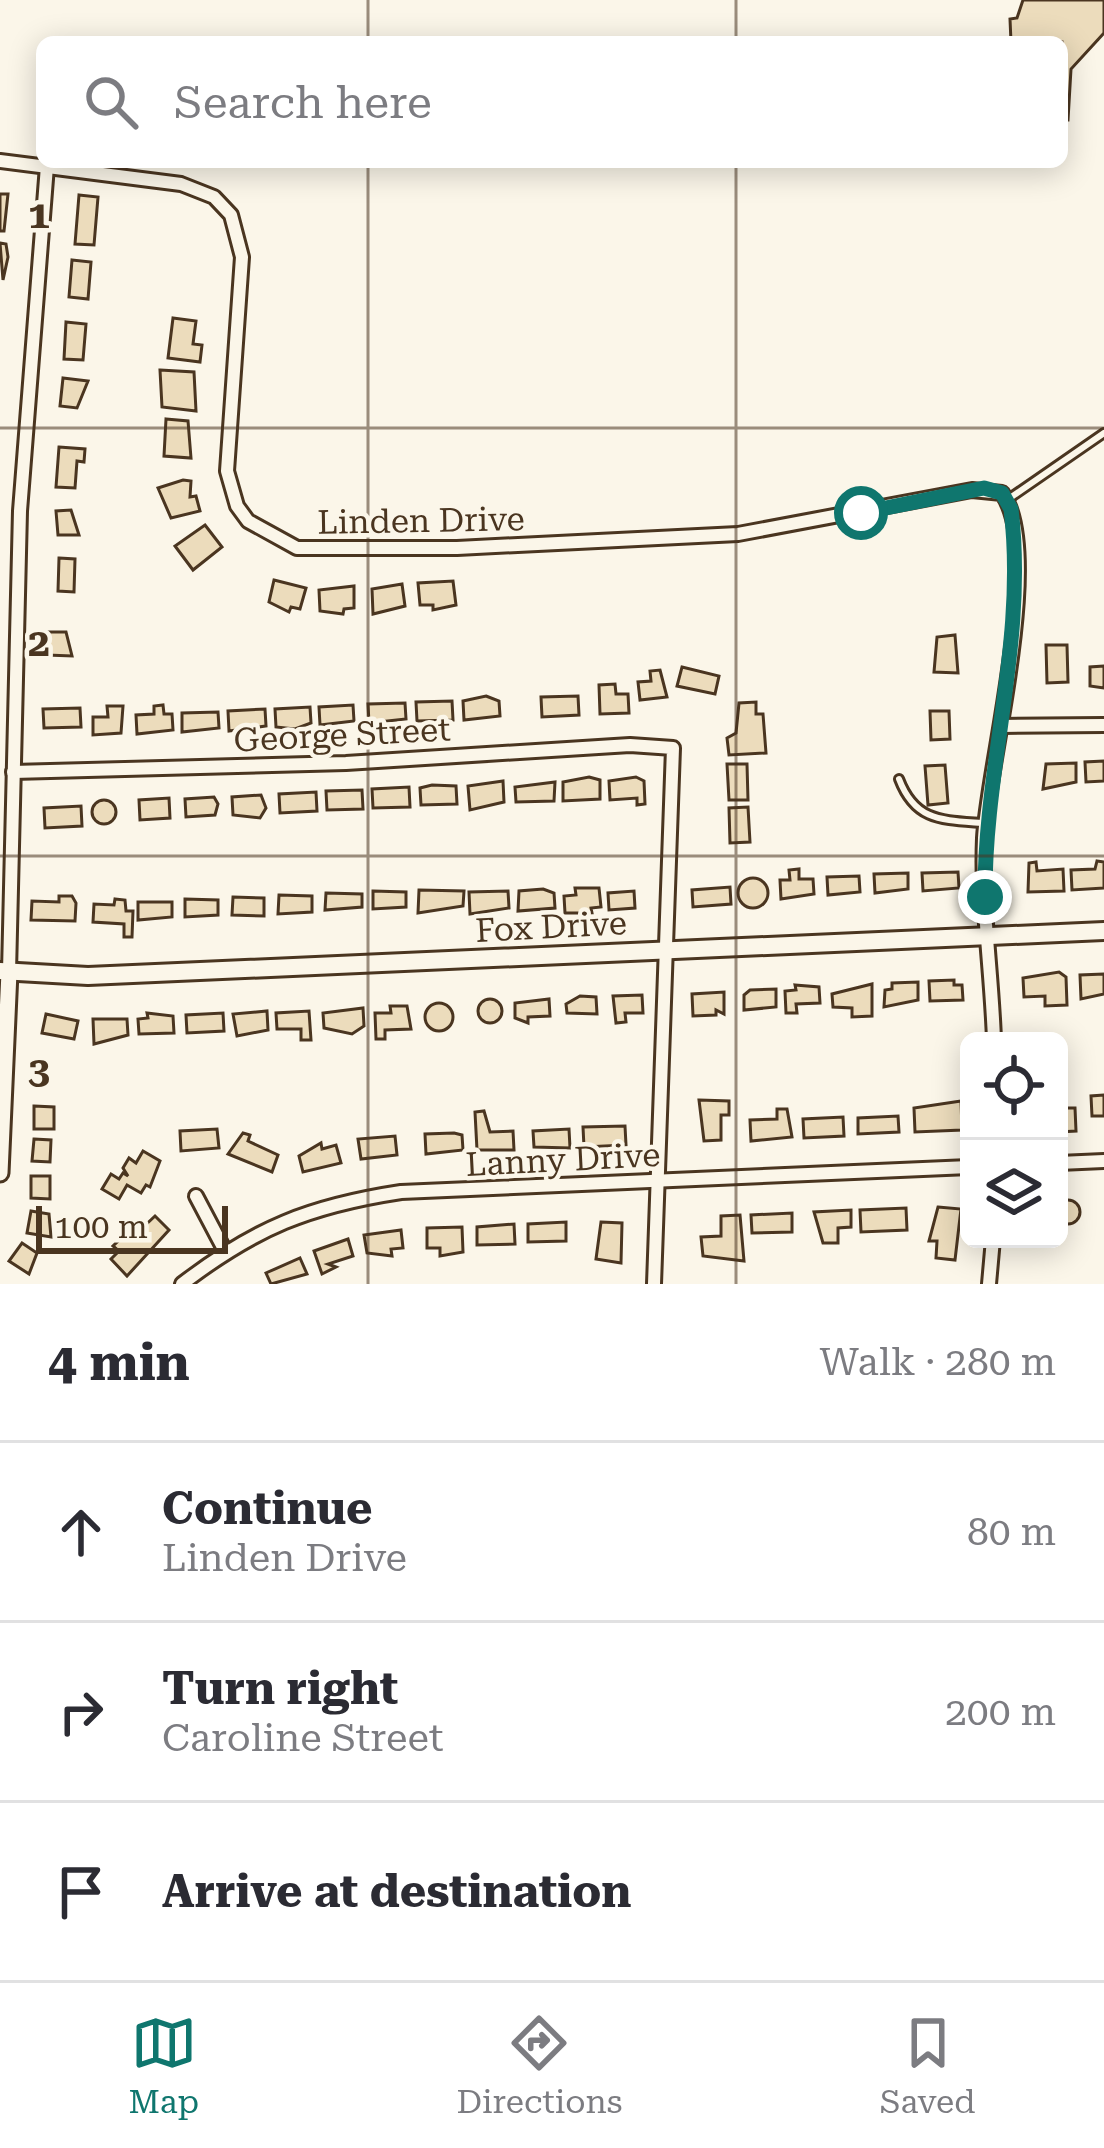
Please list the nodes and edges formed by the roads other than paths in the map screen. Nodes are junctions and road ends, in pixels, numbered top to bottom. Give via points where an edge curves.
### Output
1 (0, 161) edge
2 (36, 165) edge
3 (46, 168) edge
4 (61, 168) edge
5 (1104, 433) edge
6 (1006, 500) junction
7 (1104, 724) edge
8 (1002, 726) junction
9 (13, 772) junction
10 (899, 779) dead end
11 (986, 823) junction
12 (1104, 931) edge
13 (989, 936) junction
14 (668, 951) junction
15 (4, 971) edge
16 (994, 1032) edge
17 (1, 1143) edge
18 (1104, 1161) edge
19 (1068, 1163) edge
20 (960, 1167) edge
21 (0, 1173) edge
22 (658, 1181) junction
23 (196, 1196) dead end
24 (992, 1248) edge
25 (225, 1251) junction
26 (182, 1284) edge
27 (654, 1284) edge
28 (988, 1284) edge

1 - 2 street, Linden Drive
3 - 9 street via 26,398
4 - 6 street, Linden Drive via 181,184 214,197 231,215 242,257 227,471 248,520 297,548 722,536 984,488
5 - 6 lane
6 - 8 street via 1014,532 1014,642
7 - 8 street
8 - 11 street
9 - 14 street, George Street via 673,748
9 - 15 street
10 - 11 lane via 924,817
11 - 13 street
12 - 13 main road, Fox Drive
13 - 14 main road, Fox Drive
13 - 16 street
14 - 15 main road, Fox Drive via 88,976
14 - 22 street
15 - 17 street
17 - 21 street
18 - 19 street
20 - 22 street, Lanny Drive
22 - 25 street, Lanny Drive via 369,1197 289,1218
22 - 27 street
23 - 25 street
24 - 28 street
25 - 26 street, Lanny Drive

